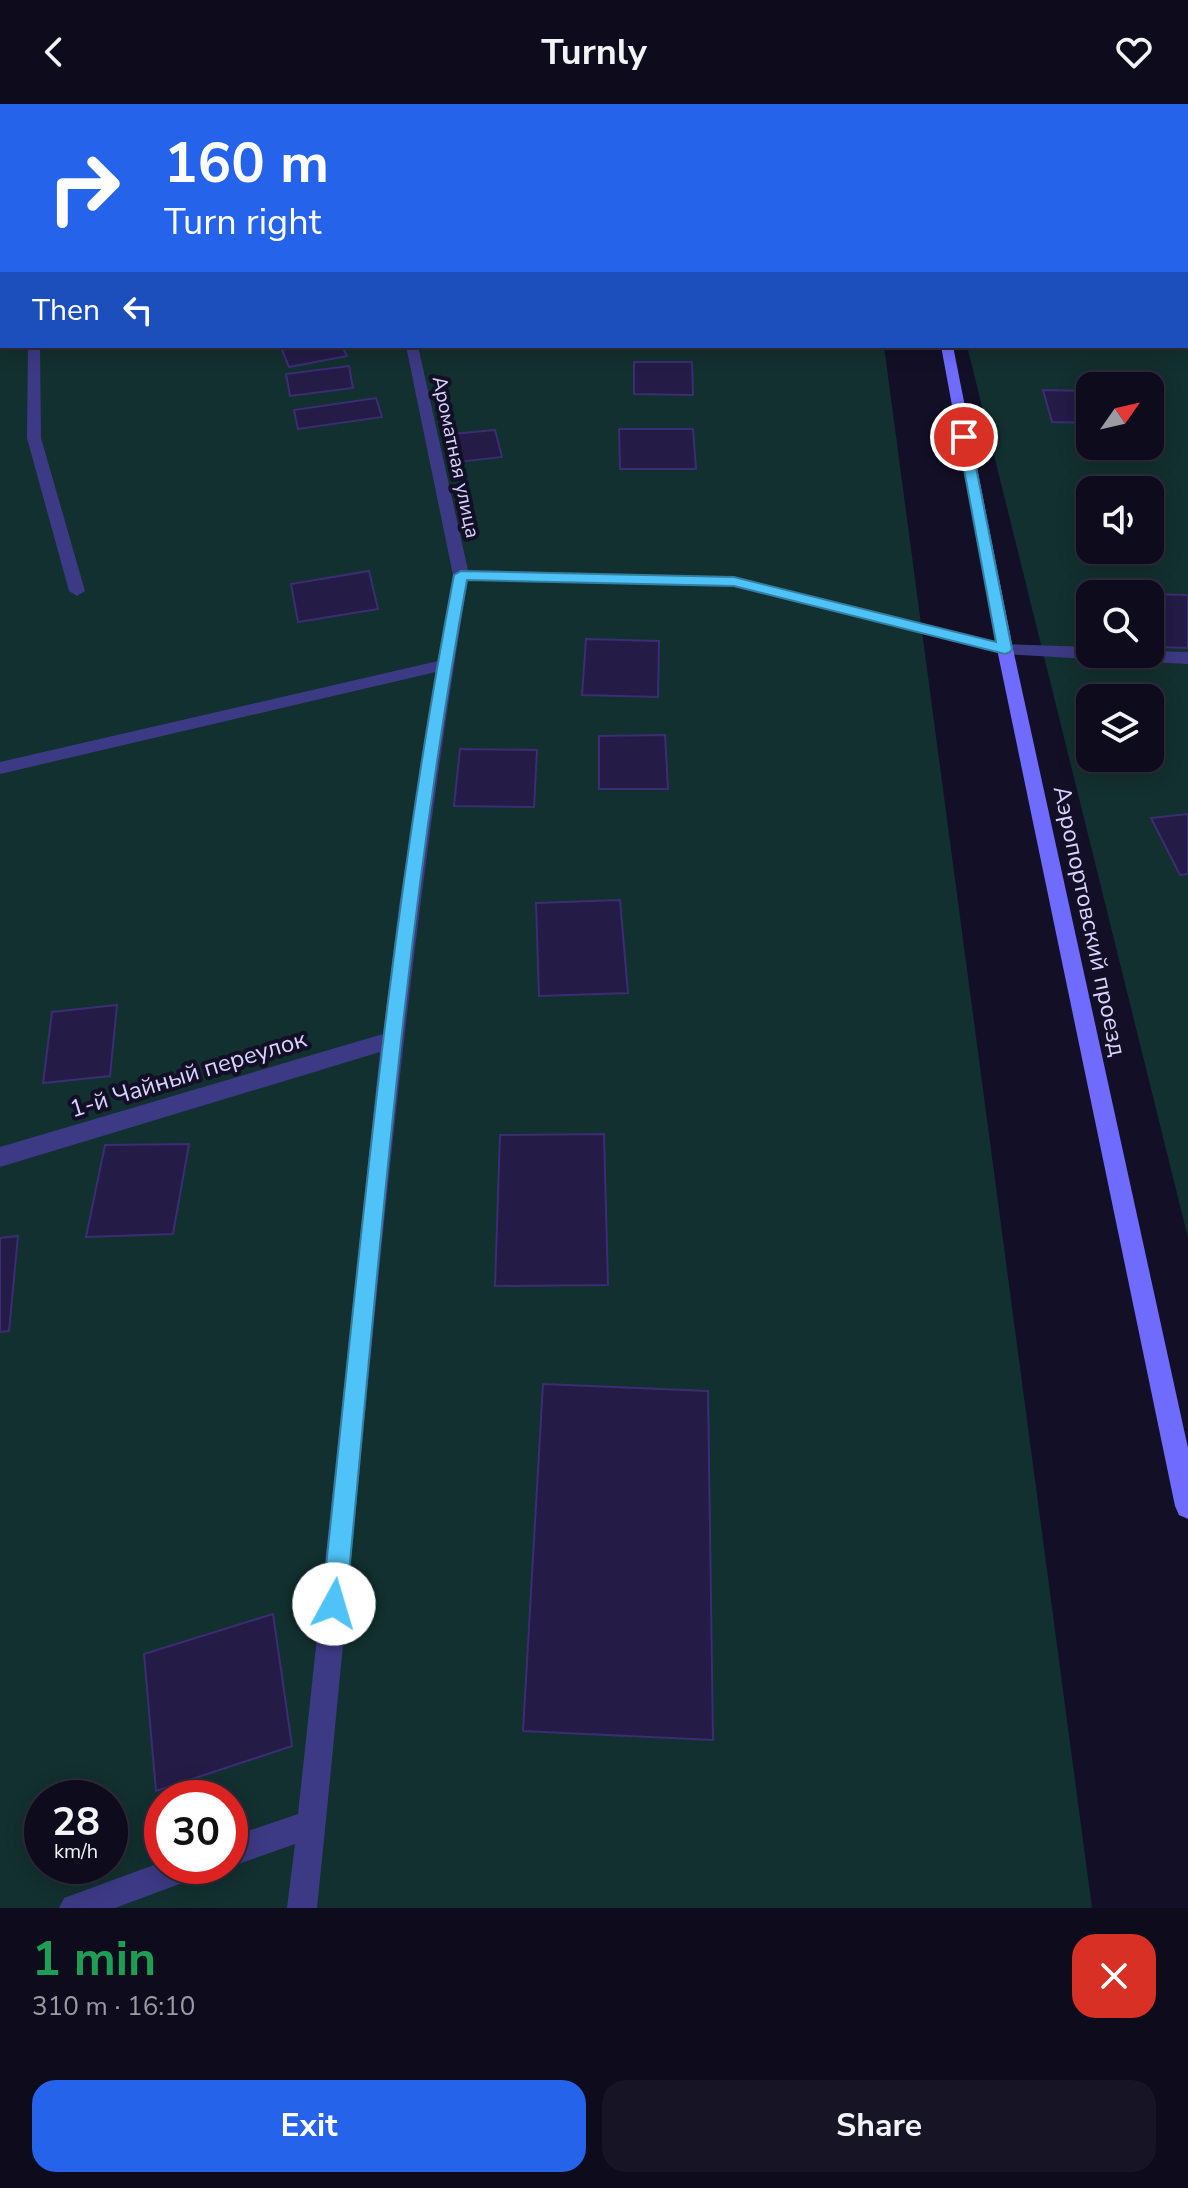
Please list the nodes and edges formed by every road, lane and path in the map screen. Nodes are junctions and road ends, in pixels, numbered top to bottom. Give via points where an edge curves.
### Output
1 (34, 348) edge
2 (412, 348) edge
3 (947, 348) edge
4 (461, 575) junction
5 (77, 591) dead end
6 (1005, 649) junction
7 (1076, 652) edge
8 (1164, 657) edge
9 (1188, 658) edge
10 (444, 665) junction
11 (0, 768) edge
12 (391, 1040) junction
13 (0, 1157) edge
14 (1188, 1506) edge
15 (312, 1823) junction
16 (248, 1846) edge
17 (144, 1883) edge
18 (74, 1908) edge
19 (302, 1908) edge

1 - 5 street via 34,438
2 - 4 street, Ароматная улица
3 - 6 main road, Аэропортовский проезд
4 - 6 street via 734,582
4 - 10 street
6 - 7 street
6 - 14 main road, Аэропортовский проезд
8 - 9 street
10 - 11 street
10 - 12 street
12 - 13 street, 1-й Чайный переулок
12 - 15 street
15 - 16 street
15 - 19 street
17 - 18 street

